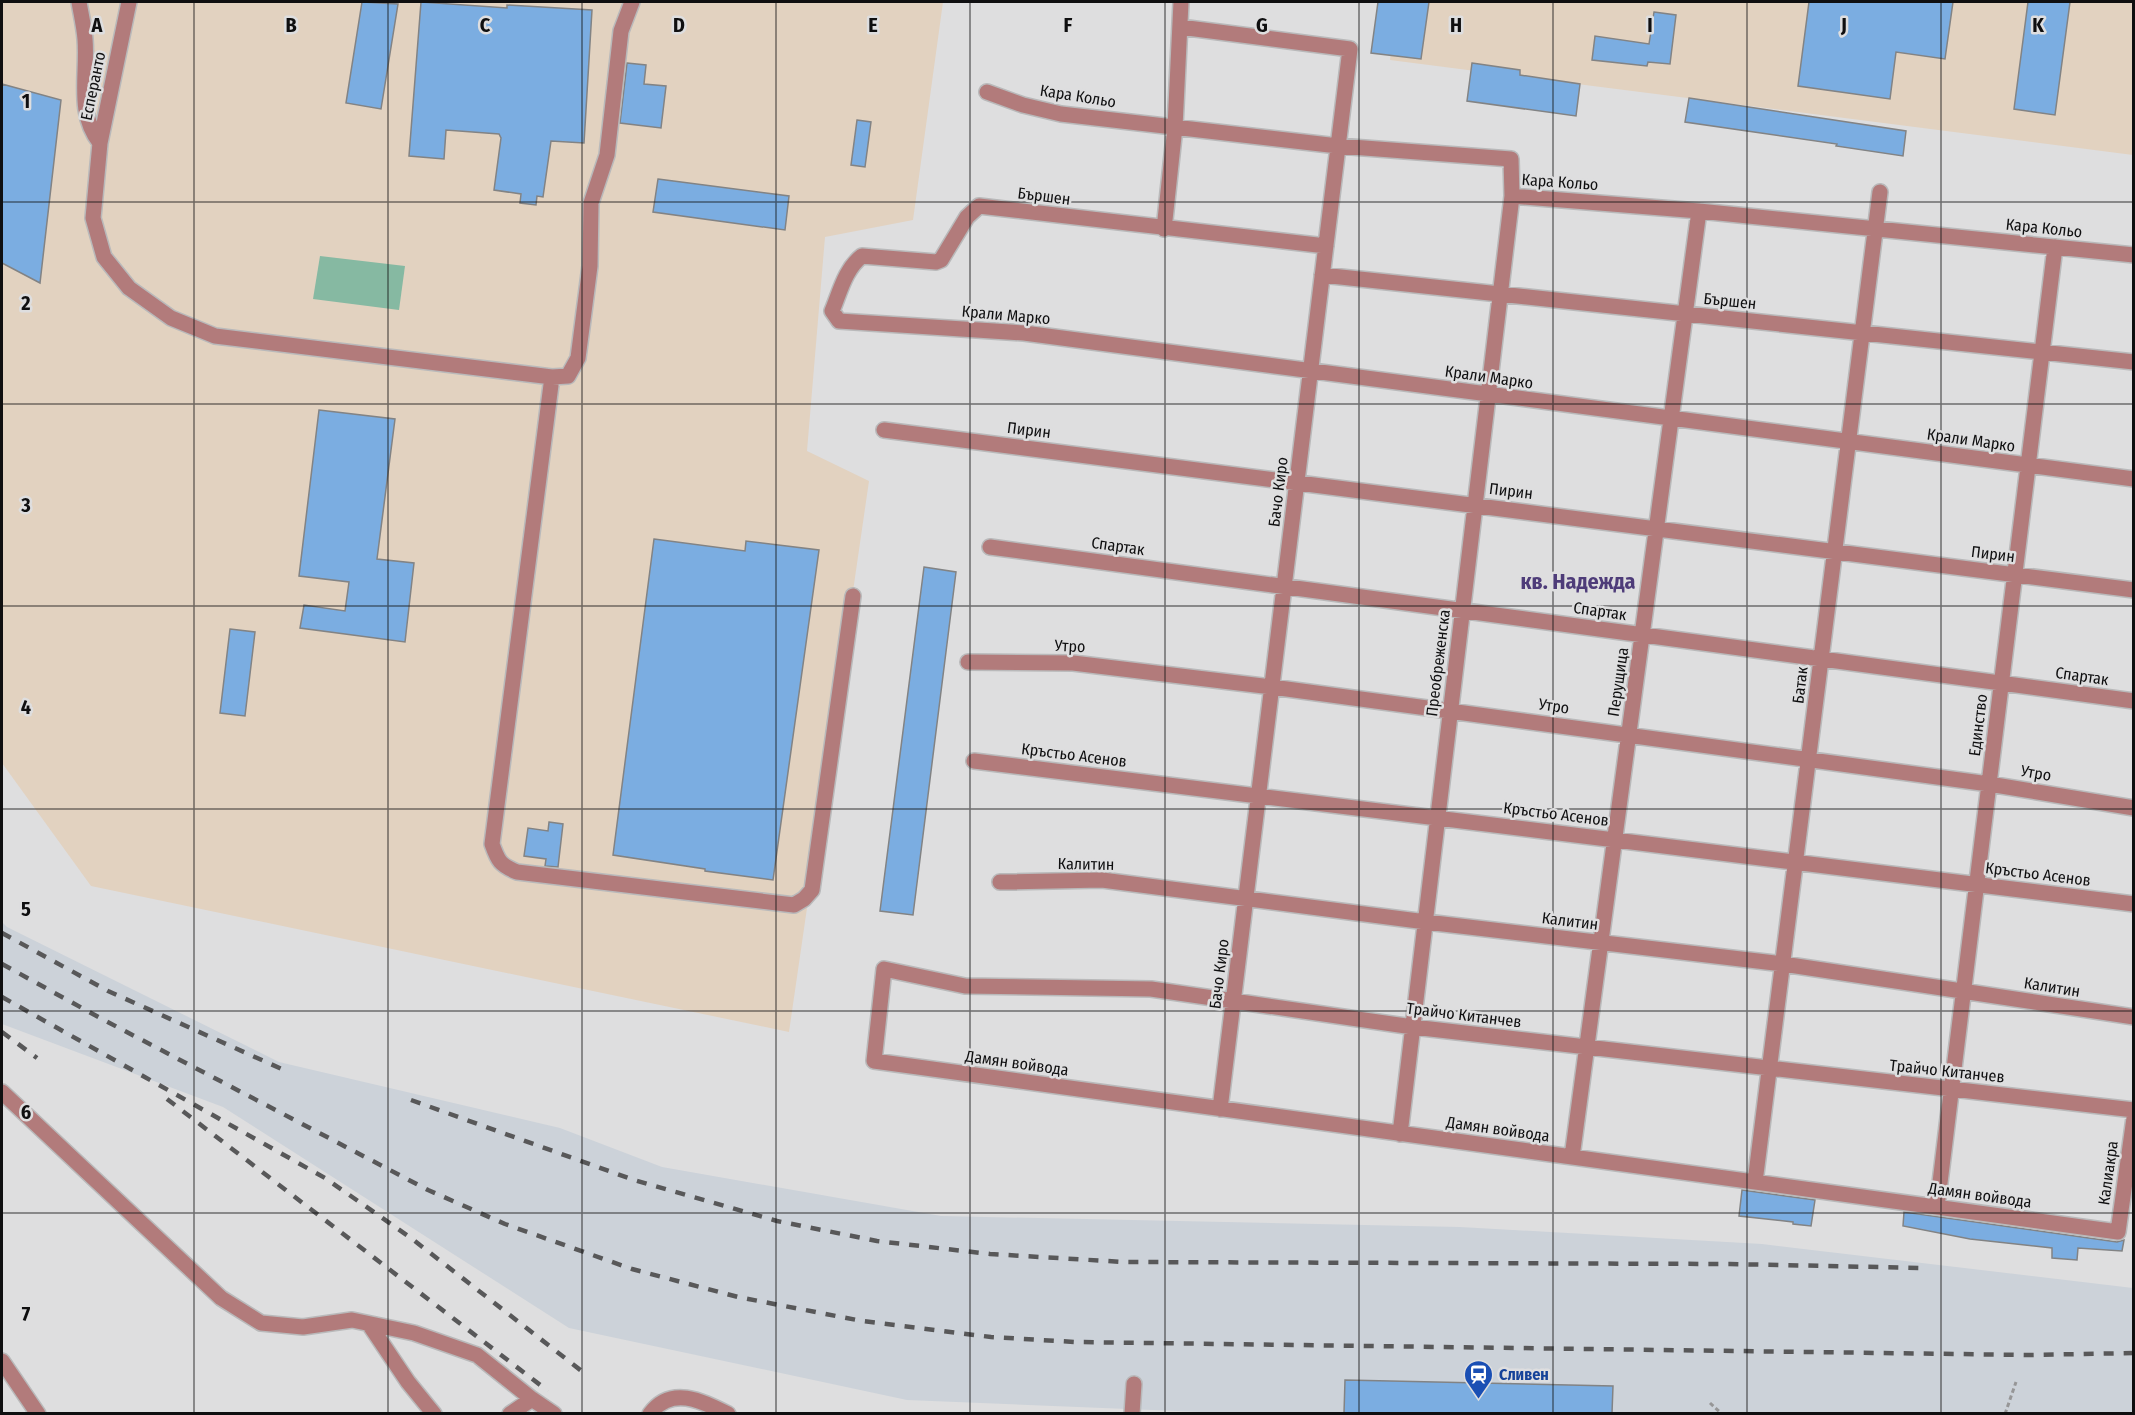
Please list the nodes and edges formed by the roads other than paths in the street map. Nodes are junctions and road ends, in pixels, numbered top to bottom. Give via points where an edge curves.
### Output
1 (79, 2) edge
2 (129, 2) edge
3 (632, 2) edge
4 (1181, 2) edge
5 (1180, 27) junction
6 (987, 92) dead end
7 (1175, 127) junction
8 (100, 143) junction
9 (1338, 146) junction
10 (1880, 192) dead end
11 (1512, 196) junction
12 (1699, 211) junction
13 (1164, 229) junction
14 (1876, 230) junction
15 (1326, 246) junction
16 (2055, 247) junction
17 (2133, 255) edge
18 (1322, 275) junction
19 (1501, 294) junction
20 (1686, 314) junction
21 (839, 321) joint
22 (1863, 333) junction
23 (2042, 352) junction
24 (2133, 362) edge
25 (1311, 371) junction
26 (552, 377) junction
27 (1489, 395) junction
28 (1671, 419) junction
29 (884, 430) dead end
30 (1849, 442) junction
31 (2028, 466) junction
32 (2133, 479) edge
33 (1297, 481) junction
34 (1476, 504) junction
35 (1657, 528) junction
36 (990, 547) dead end
37 (1835, 551) junction
38 (2015, 575) junction
39 (1284, 587) junction
40 (2133, 590) edge
41 (853, 596) dead end
42 (1463, 611) junction
43 (1642, 635) junction
44 (1821, 659) junction
45 (968, 662) dead end
46 (2002, 683) junction
47 (1272, 687) junction
48 (2133, 701) edge
49 (1451, 710) junction
50 (1629, 735) junction
51 (1809, 760) junction
52 (974, 761) dead end
53 (1989, 783) junction
54 (1259, 796) junction
55 (2133, 808) edge
56 (1438, 818) junction
57 (1615, 840) junction
58 (1796, 862) junction
59 (1000, 882) dead end
60 (1977, 885) junction
61 (1246, 898) junction
62 (2133, 904) edge
63 (1426, 922) junction
64 (1601, 942) junction
65 (1783, 964) junction
66 (1964, 991) junction
67 (1233, 1001) junction
68 (2133, 1017) edge
69 (1413, 1028) junction
70 (1587, 1048) junction
71 (874, 1061) joint
72 (1770, 1069) junction
73 (1952, 1089) junction
74 (2, 1092) edge
75 (1220, 1109) junction
76 (2133, 1110) edge
77 (2133, 1118) edge
78 (1400, 1134) junction
79 (1572, 1157) junction
80 (1755, 1182) junction
81 (1937, 1207) junction
82 (2118, 1232) joint
83 (369, 1324) junction
84 (2, 1361) edge
85 (1134, 1384) dead end
86 (532, 1399) junction
87 (38, 1413) edge
88 (434, 1413) edge
89 (510, 1413) edge
90 (554, 1413) edge
91 (650, 1413) edge
92 (728, 1413) edge
93 (1132, 1413) edge

1 - 8 street via 86,38 86,116
2 - 8 street, Есперанто
3 - 26 street via 621,32 607,155 591,203 590,266 578,358 568,376
4 - 5 street
5 - 7 street
5 - 9 street, Бачо Киро via 1350,49
6 - 7 street, Кара Кольо via 1061,114
7 - 9 street, Кара Кольо
7 - 13 street
8 - 26 street, Есперанто via 93,218 104,257 129,288 171,318 215,336
9 - 11 street, Кара Кольо via 1511,159
9 - 15 street, Бачо Киро
10 - 14 street, Батак
11 - 12 street, Кара Кольо
11 - 19 street, Преобреженска
12 - 14 street, Кара Кольо
12 - 20 street, Перущица
13 - 15 street, Бършен
13 - 21 street, Бършен via 979,206 967,217 941,260 862,256 854,262 832,311
14 - 16 street, Кара Кольо
14 - 22 street, Батак
15 - 18 street, Бачо Киро
16 - 17 street, Кара Кольо
16 - 23 street, Единство
18 - 19 street, Бършен
18 - 25 street, Бачо Киро
19 - 20 street, Бършен
19 - 27 street, Преобреженска
20 - 22 street, Бършен
20 - 28 street, Перущица
21 - 25 street, Крали Марко via 1024,333
22 - 23 street, Бършен
22 - 30 street, Батак
23 - 24 street, Бършен
23 - 31 street, Единство
25 - 27 street, Крали Марко
25 - 33 street, Бачо Киро
26 - 41 street via 492,844 503,867 517,872 794,905 804,899 812,890
27 - 28 street, Крали Марко
27 - 34 street, Преобреженска
28 - 30 street, Крали Марко
28 - 35 street, Перущица
29 - 33 street, Пирин
30 - 31 street, Крали Марко
30 - 37 street, Батак
31 - 32 street, Крали Марко
31 - 38 street, Единство
33 - 34 street, Пирин
33 - 39 street, Бачо Киро
34 - 35 street, Пирин
34 - 42 street, Преобреженска
35 - 37 street, Пирин
35 - 43 street, Перущица
36 - 39 street, Спартак
37 - 38 street, Пирин
37 - 44 street, Батак
38 - 40 street, Пирин
38 - 46 street, Единство
39 - 42 street, Спартак
39 - 47 street, Бачо Киро
42 - 43 street, Спартак
42 - 49 street, Преобреженска
43 - 44 street, Спартак
43 - 50 street, Перущица
44 - 46 street, Спартак
44 - 51 street, Батак
45 - 47 street, Утро via 1073,663
46 - 48 street, Спартак
46 - 53 street, Единство
47 - 49 street, Утро
47 - 54 street, Бачо Киро
49 - 50 street, Утро
49 - 56 street, Преобреженска
50 - 51 street, Утро
50 - 57 street, Перущица
51 - 53 street, Утро
51 - 58 street, Батак
52 - 54 street, Кръстьо Асенов
53 - 55 street, Утро
53 - 60 street, Единство
54 - 56 street, Кръстьо Асенов
54 - 61 street, Бачо Киро
56 - 57 street, Кръстьо Асенов
56 - 63 street, Преобреженска
57 - 58 street, Кръстьо Асенов
57 - 64 street, Перущица
58 - 60 street, Кръстьо Асенов
58 - 65 street, Батак
59 - 61 street, Калитин via 1102,880
60 - 62 street, Кръстьо Асенов
60 - 66 street, Единство
61 - 63 street, Калитин
61 - 67 street, Бачо Киро
63 - 64 street, Калитин
63 - 69 street, Преобреженска
64 - 65 street, Калитин
64 - 70 street, Перущица
65 - 66 street, Калитин
65 - 72 street, Батак
66 - 68 street, Калитин
66 - 73 street, Единство
67 - 69 street, Трайчо Китанчев
67 - 71 street, Трайчо Китанчев via 1151,989 965,986 884,969
67 - 75 street, Бачо Киро
69 - 70 street, Трайчо Китанчев
69 - 78 street, Преобреженска
70 - 72 street, Трайчо Китанчев
70 - 79 street, Перущица
71 - 75 street, Дамян войвода
72 - 73 street, Трайчо Китанчев
72 - 80 street, Батак
73 - 76 street, Трайчо Китанчев
73 - 81 street, Единство
74 - 83 street via 221,1298 241,1311 261,1323 303,1327 352,1320
75 - 78 street, Дамян войвода
77 - 82 street, Калиакра
78 - 79 street, Дамян войвода
79 - 80 street, Дамян войвода
80 - 81 street, Дамян войвода
81 - 82 street, Дамян войвода
83 - 86 street via 414,1333 477,1355
83 - 88 street
84 - 87 street
85 - 93 street
86 - 89 street
86 - 90 street
91 - 92 street via 676,1396 701,1400

